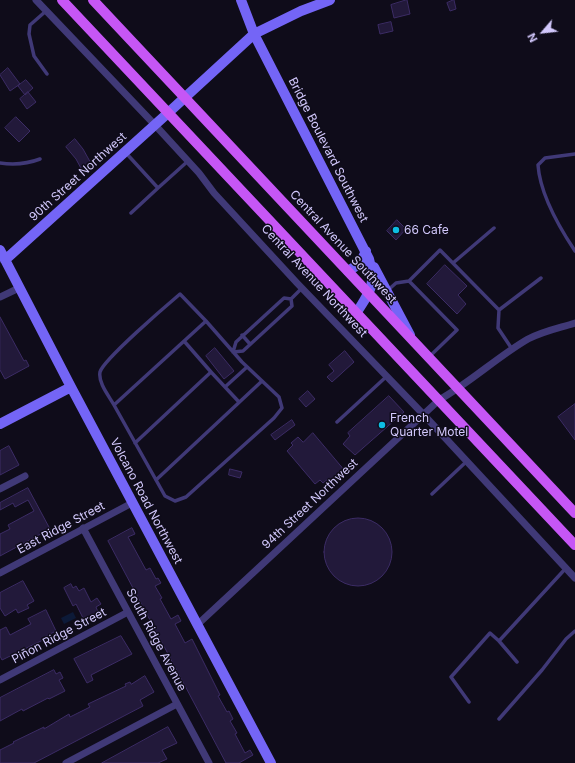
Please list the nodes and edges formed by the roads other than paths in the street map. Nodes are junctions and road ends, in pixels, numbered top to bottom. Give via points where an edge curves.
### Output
1 (36, 0) edge
2 (62, 0) edge
3 (93, 0) edge
4 (241, 0) edge
5 (330, 0) edge
6 (46, 11) junction
7 (254, 34) junction
8 (47, 74) dead end
9 (185, 98) junction
10 (168, 114) junction
11 (155, 125) junction
12 (125, 152) junction
13 (575, 154) edge
14 (40, 159) dead end
15 (188, 161) junction
16 (0, 163) edge
17 (158, 188) junction
18 (131, 213) dead end
19 (494, 228) dead end
20 (0, 250) edge
21 (575, 251) edge
22 (368, 255) junction
23 (5, 260) junction
24 (453, 263) junction
25 (348, 271) junction
26 (541, 278) dead end
27 (409, 281) junction
28 (20, 288) junction
29 (302, 288) junction
30 (387, 291) junction
31 (369, 293) junction
32 (0, 298) edge
33 (291, 299) junction
34 (499, 310) junction
35 (357, 312) junction
36 (206, 321) junction
37 (575, 323) edge
38 (242, 335) junction
39 (413, 340) junction
40 (184, 341) junction
41 (250, 344) junction
42 (513, 349) junction
43 (233, 352) junction
44 (429, 357) junction
45 (247, 367) junction
46 (211, 372) junction
47 (387, 376) junction
48 (262, 381) junction
49 (71, 387) junction
50 (225, 387) junction
51 (458, 389) junction
52 (438, 400) junction
53 (239, 402) junction
54 (114, 405) junction
55 (423, 414) junction
56 (337, 422) dead end
57 (0, 424) edge
58 (135, 443) junction
59 (467, 461) junction
60 (25, 476) dead end
61 (156, 480) junction
62 (0, 489) edge
63 (432, 494) dead end
64 (132, 502) junction
65 (575, 513) edge
66 (83, 528) junction
67 (575, 545) edge
68 (566, 568) junction
69 (0, 573) edge
70 (575, 578) edge
71 (128, 612) junction
72 (197, 625) junction
73 (575, 631) edge
74 (499, 641) junction
75 (517, 662) dead end
76 (0, 680) edge
77 (468, 702) dead end
78 (177, 704) junction
79 (499, 719) dead end
80 (66, 763) edge
81 (209, 763) edge
82 (271, 763) edge

1 - 6 street, Central Avenue Northwest
2 - 10 main road, Central Avenue Northwest
3 - 9 main road, Central Avenue Southwest
4 - 7 street, Bridge Boulevard Southwest
5 - 7 street, 90th Street Northwest
6 - 8 lane via 30,25 29,34 34,56
6 - 11 street, Central Avenue Northwest
7 - 9 street, 90th Street Northwest
7 - 22 street, Bridge Boulevard Southwest
9 - 10 street, 90th Street Northwest
9 - 25 main road, Central Avenue Southwest
10 - 11 street, 90th Street Northwest
10 - 35 main road, Central Avenue Northwest
11 - 12 street, 90th Street Northwest
11 - 15 street, Central Avenue Northwest
12 - 17 lane
12 - 23 street, 90th Street Northwest
13 - 21 lane via 545,158 538,165 539,179 556,219
14 - 16 lane via 22,164
15 - 17 lane
15 - 29 street, Central Avenue Northwest via 214,193
17 - 18 lane
19 - 24 lane
20 - 23 street, Volcano Road Northwest
22 - 25 street
22 - 30 street
22 - 31 street, Bridge Boulevard Southwest via 373,276
23 - 28 street, Volcano Road Northwest
24 - 27 lane via 440,250
24 - 34 lane
25 - 31 main road, Central Avenue Southwest
26 - 34 lane
27 - 30 lane via 396,283
27 - 44 lane via 457,330
28 - 32 street
28 - 49 street, Volcano Road Northwest
29 - 33 lane
29 - 47 street, Central Avenue Northwest
30 - 39 street
31 - 35 street, Bridge Boulevard Southwest
31 - 39 main road, Central Avenue Southwest
33 - 38 lane via 284,298
33 - 41 lane via 292,306
34 - 42 lane via 498,328
35 - 52 main road, Central Avenue Northwest
36 - 40 lane
36 - 43 lane
36 - 54 lane via 180,294 157,314 100,370 102,385
37 - 42 street, 94th Street Northwest via 543,333
38 - 41 lane
38 - 43 lane via 236,342
39 - 44 main road, Central Avenue Southwest
40 - 46 lane
40 - 54 lane
41 - 43 lane via 243,351
42 - 51 street, 94th Street Northwest
43 - 45 lane
44 - 51 main road, Central Avenue Southwest
45 - 48 lane
45 - 50 lane
46 - 50 lane
46 - 58 lane
47 - 55 street, Central Avenue Northwest
47 - 56 lane
48 - 53 lane
48 - 61 lane via 279,398 282,408 274,418 186,497 175,501 165,496
49 - 57 street
49 - 64 street, Volcano Road Northwest
50 - 53 lane
51 - 52 street, 94th Street Northwest
51 - 65 main road, Central Avenue Southwest
52 - 55 street, 94th Street Northwest
52 - 67 main road, Central Avenue Northwest
53 - 61 lane
54 - 58 lane
55 - 59 street, Central Avenue Northwest
55 - 72 street, 94th Street Northwest
58 - 61 lane
59 - 63 lane
59 - 68 street, Central Avenue Northwest
60 - 62 street
64 - 66 street, East Ridge Street
64 - 72 street, Volcano Road Northwest
66 - 69 street, East Ridge Street
66 - 71 street, South Ridge Avenue
68 - 70 street, Central Avenue Northwest
68 - 74 lane
71 - 76 street, Piñon Ridge Street
71 - 78 street, South Ridge Avenue
72 - 82 street, Volcano Road Northwest
73 - 79 lane
74 - 75 lane
74 - 77 lane via 490,633 451,677
78 - 80 street
78 - 81 street, South Ridge Avenue

